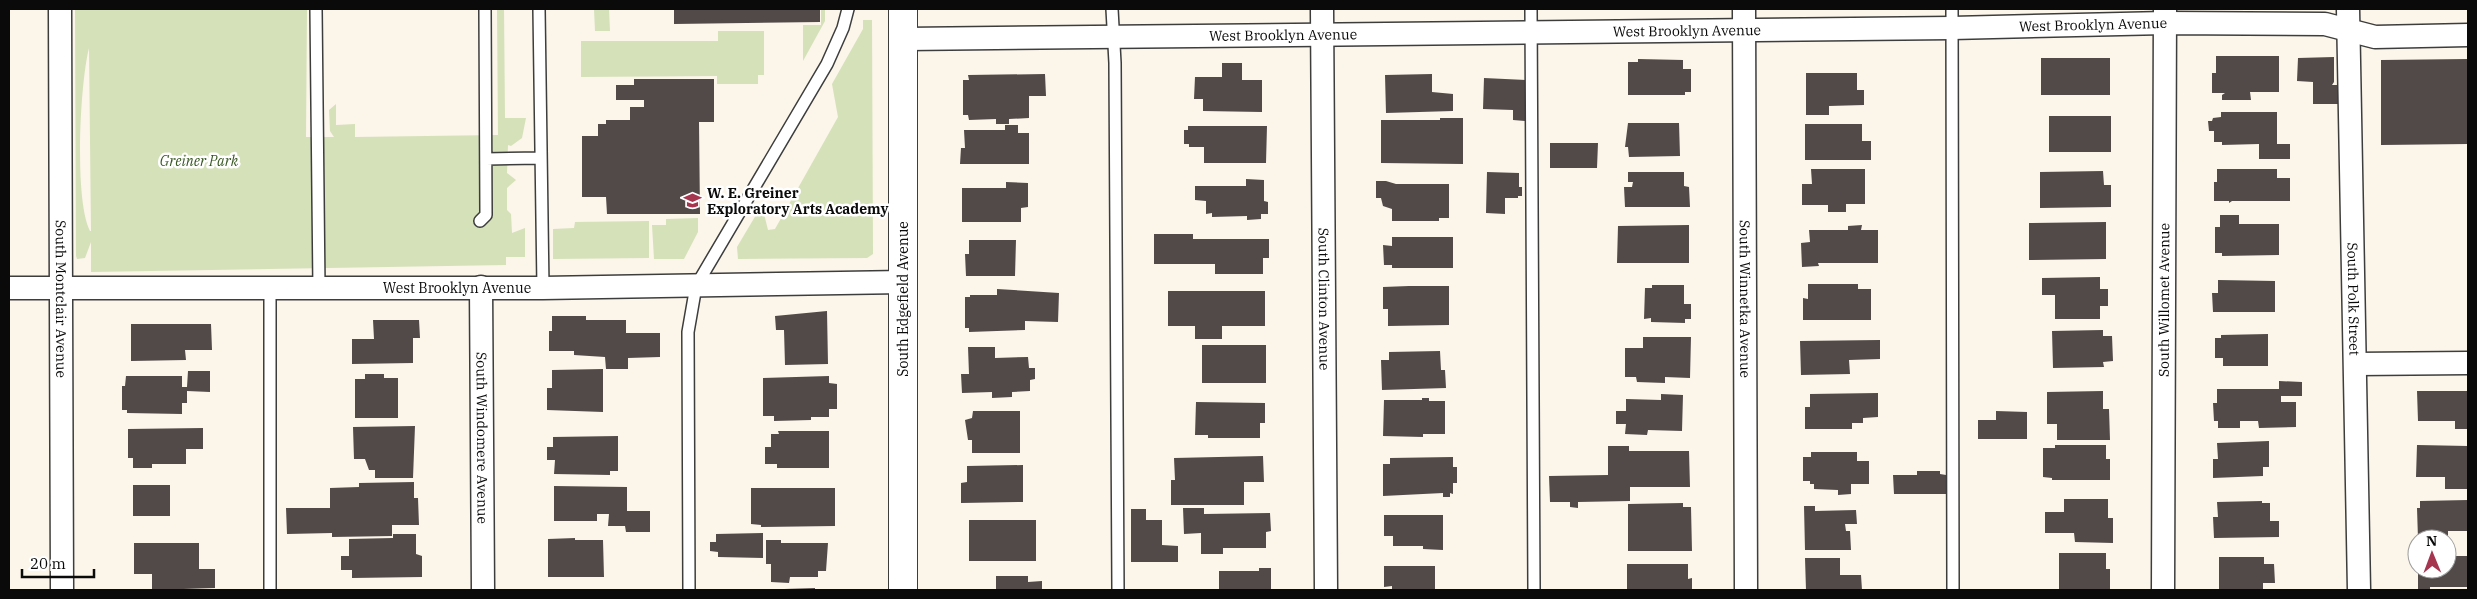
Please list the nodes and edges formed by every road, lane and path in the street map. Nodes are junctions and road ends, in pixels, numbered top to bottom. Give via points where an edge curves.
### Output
1 (60, 9) edge
2 (316, 9) edge
3 (485, 9) edge
4 (539, 9) edge
5 (848, 9) edge
6 (903, 9) edge
7 (1112, 9) edge
8 (1322, 9) edge
9 (2348, 9) edge
10 (2165, 16) edge
11 (1952, 18) edge
12 (1744, 19) edge
13 (1531, 20) edge
14 (2349, 31) junction
15 (1322, 34) junction
16 (2468, 35) edge
17 (1113, 36) junction
18 (905, 39) junction
19 (486, 158) junction
20 (541, 158) junction
21 (480, 221) dead end
22 (903, 282) junction
23 (696, 286) junction
24 (481, 287) junction
25 (9, 288) edge
26 (59, 288) junction
27 (543, 288) junction
28 (270, 289) junction
29 (319, 289) junction
30 (2468, 363) edge
31 (2356, 364) junction
32 (62, 590) edge
33 (270, 590) edge
34 (483, 590) edge
35 (689, 590) edge
36 (903, 590) edge
37 (1118, 590) edge
38 (1326, 590) edge
39 (1534, 590) edge
40 (1746, 590) edge
41 (1953, 590) edge
42 (2163, 590) edge
43 (2359, 590) edge

1 - 26 street, South Montclair Avenue
2 - 29 lane
3 - 19 lane
4 - 20 lane
5 - 23 lane via 827,64
6 - 18 street, South Edgefield Avenue
7 - 17 lane
8 - 15 street, South Clinton Avenue
9 - 14 street, South Polk Street
10 - 11 street, West Brooklyn Avenue
10 - 14 street, West Brooklyn Avenue via 2325,24
10 - 42 street, South Willomet Avenue
11 - 12 street, West Brooklyn Avenue
11 - 41 lane
12 - 13 street, West Brooklyn Avenue
12 - 40 street, South Winnetka Avenue
13 - 15 street, West Brooklyn Avenue
13 - 39 lane
14 - 16 street, West Brooklyn Avenue via 2374,37
14 - 31 street, South Polk Street
15 - 17 street, West Brooklyn Avenue
15 - 38 street, South Clinton Avenue
17 - 18 street, West Brooklyn Avenue
17 - 37 lane via 1116,63
18 - 22 street, South Edgefield Avenue
19 - 20 lane
19 - 21 lane via 486,215
20 - 27 lane
22 - 23 street, West Brooklyn Avenue
22 - 36 street, South Edgefield Avenue
23 - 27 street, West Brooklyn Avenue
23 - 35 lane via 688,332
24 - 27 street, West Brooklyn Avenue
24 - 29 street, West Brooklyn Avenue
24 - 34 street, South Windomere Avenue
25 - 26 street, West Brooklyn Avenue
26 - 28 street, West Brooklyn Avenue
26 - 32 street, South Montclair Avenue
28 - 29 street, West Brooklyn Avenue
28 - 33 lane
30 - 31 street
31 - 43 street, South Polk Street

